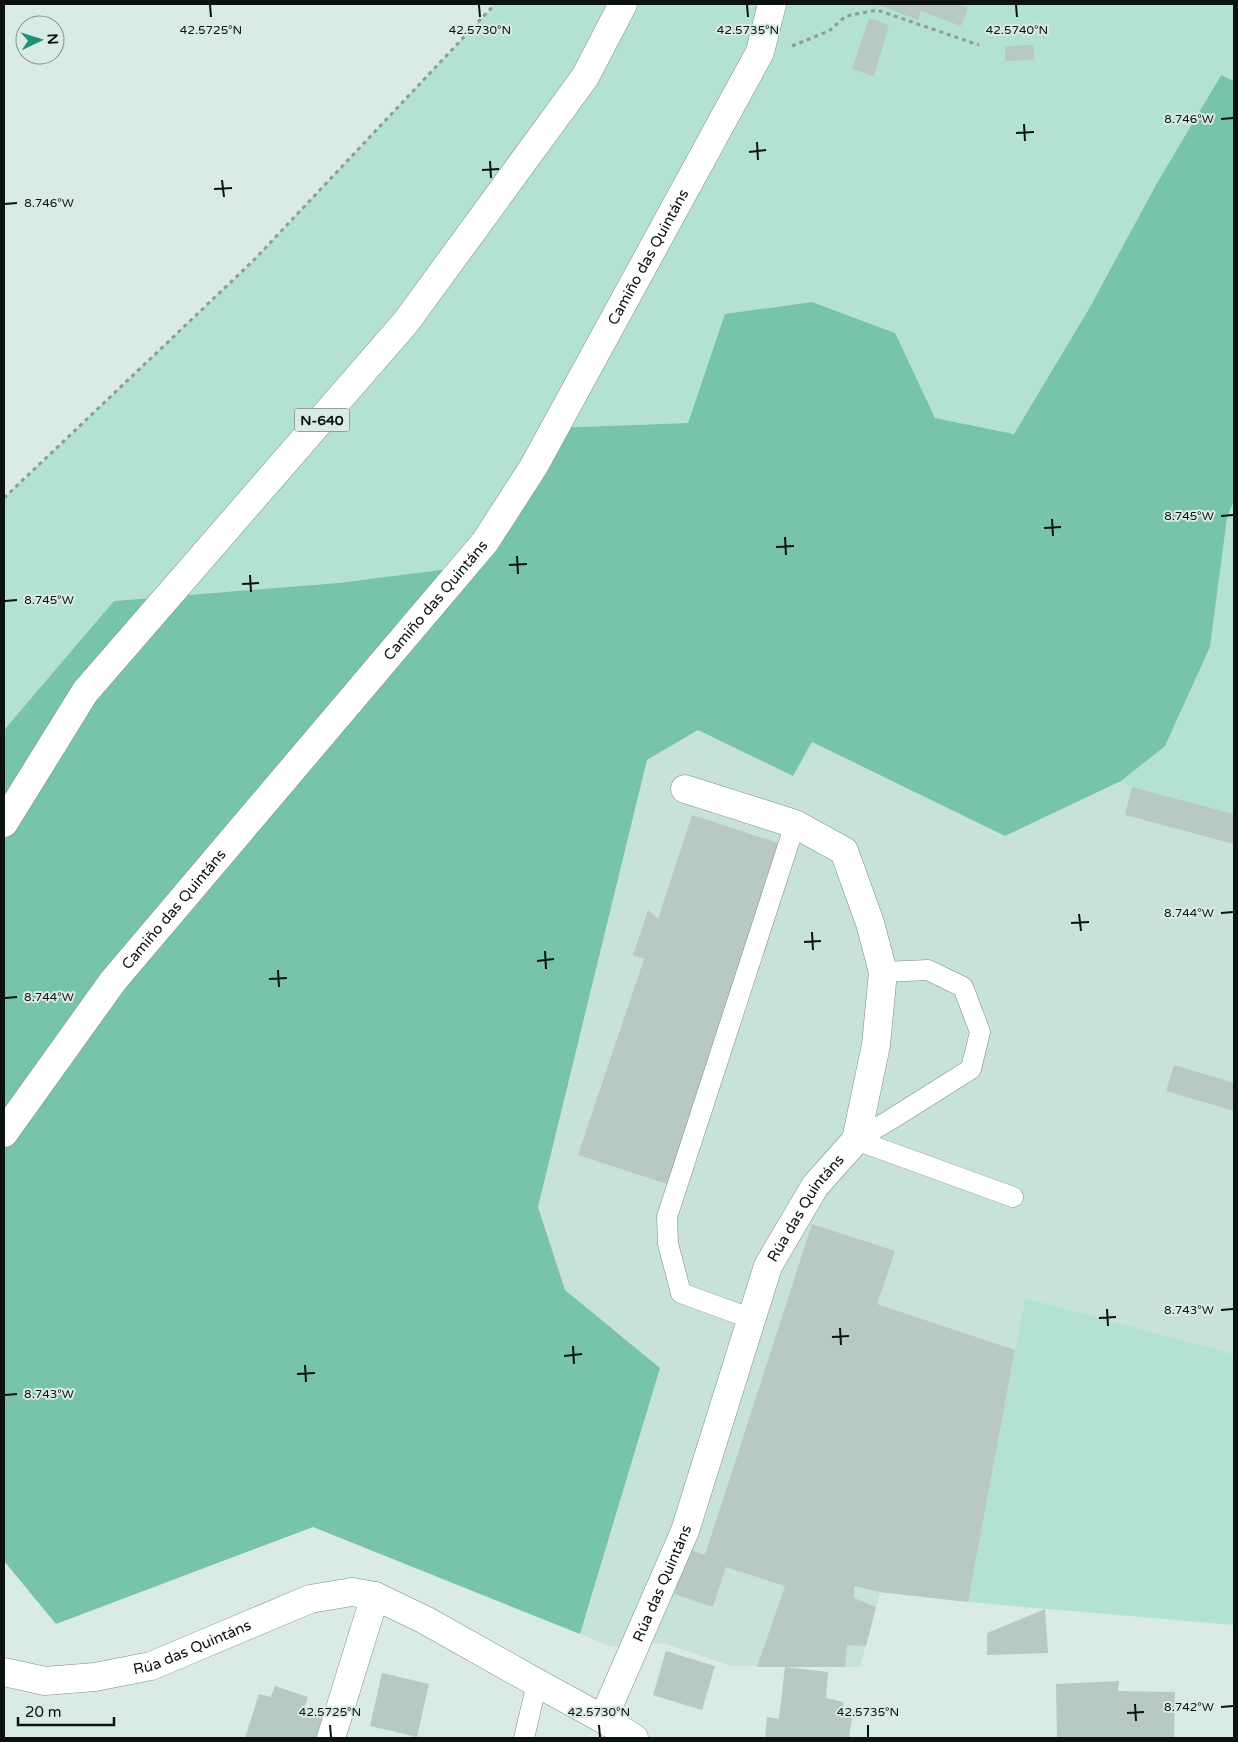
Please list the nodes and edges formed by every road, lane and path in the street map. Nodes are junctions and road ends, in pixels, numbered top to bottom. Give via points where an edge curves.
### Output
1 (495, 4) edge
2 (623, 4) edge
3 (772, 4) edge
4 (979, 45) dead end
5 (760, 52) junction
6 (4, 498) edge
7 (685, 789) dead end
8 (4, 823) edge
9 (795, 824) junction
10 (883, 972) junction
11 (4, 1134) edge
12 (856, 1140) junction
13 (1013, 1197) dead end
14 (752, 1319) junction
15 (374, 1596) junction
16 (4, 1672) edge
17 (537, 1684) junction
18 (603, 1719) junction
19 (331, 1738) edge
20 (524, 1738) edge
21 (634, 1738) edge

1 - 6 path via 253,261
2 - 8 main road, N-640 via 585,77 406,322 85,692
3 - 5 main road, Camiño das Quintáns
4 - 5 path via 876,10 846,16 829,31 791,46
5 - 11 main road, Camiño das Quintáns via 538,458 485,542 113,981
7 - 9 main road, Rúa das Quintáns
9 - 10 main road, Rúa das Quintáns via 844,851 870,923
9 - 14 lane via 667,1217 668,1244 681,1293
10 - 12 main road, Rúa das Quintáns via 876,1045
10 - 12 lane via 928,970 963,987 980,1032 970,1069
12 - 13 lane
12 - 14 main road, Rúa das Quintáns via 815,1186 768,1266
14 - 18 main road, Rúa das Quintáns via 685,1531
15 - 16 main road, Rúa das Quintáns via 352,1592 310,1599 151,1666 95,1677 45,1681
15 - 17 main road, Rúa das Quintáns via 425,1620
15 - 19 main road
17 - 18 main road, Rúa das Quintáns
17 - 20 lane
18 - 21 main road, Rúa das Quintáns

